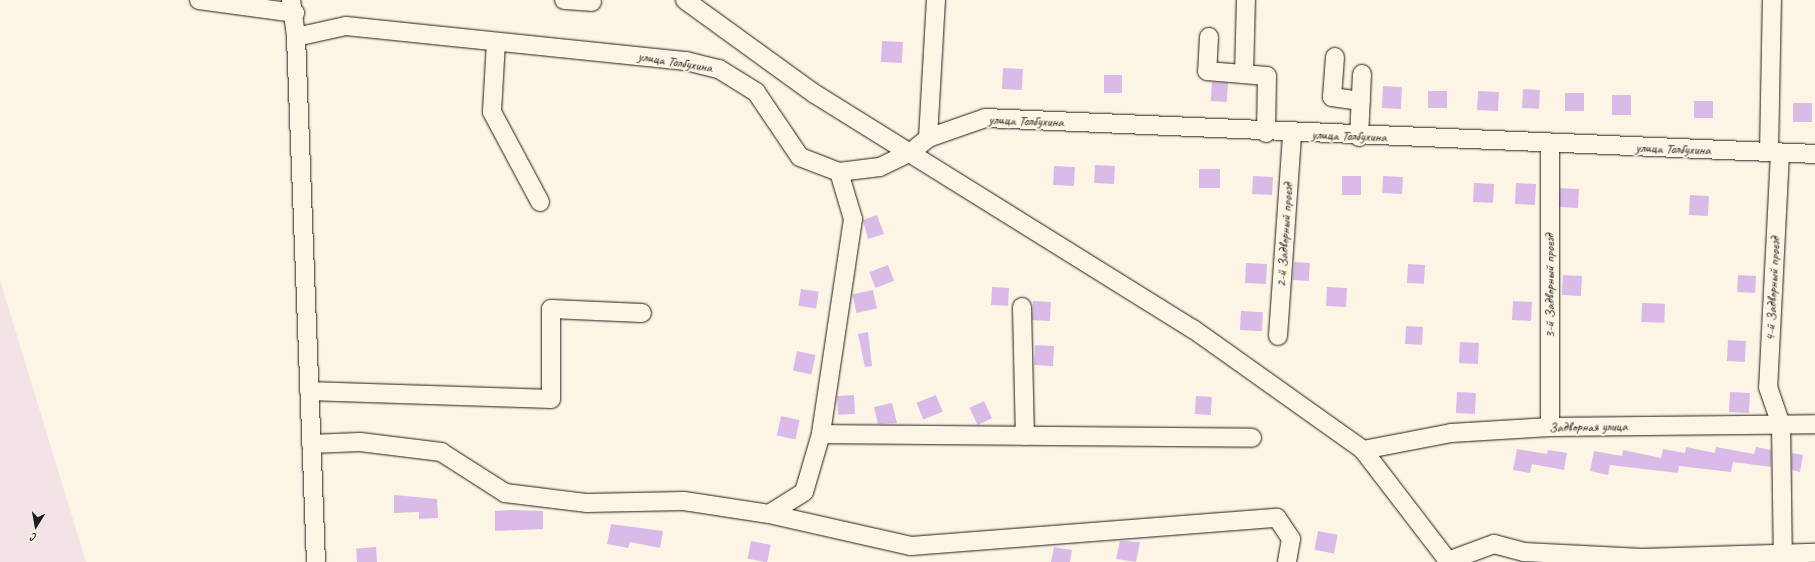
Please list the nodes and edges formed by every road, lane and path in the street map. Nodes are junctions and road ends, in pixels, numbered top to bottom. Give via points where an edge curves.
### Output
1 (199, 0) edge
2 (564, 0) edge
3 (686, 0) edge
4 (936, 0) edge
5 (1246, 0) edge
6 (1772, 0) edge
7 (592, 2) dead end
8 (251, 4) edge
9 (293, 6) edge
10 (296, 36) junction
11 (1209, 37) dead end
12 (496, 42) junction
13 (1335, 56) dead end
14 (1244, 74) junction
15 (1362, 74) dead end
16 (1361, 101) junction
17 (1266, 133) junction
18 (1292, 134) junction
19 (1359, 137) junction
20 (928, 138) junction
21 (1550, 144) junction
22 (911, 152) junction
23 (1774, 152) junction
24 (1815, 154) edge
25 (839, 172) junction
26 (540, 202) dead end
27 (1022, 307) dead end
28 (642, 313) dead end
29 (1278, 336) dead end
30 (309, 391) junction
31 (1780, 424) junction
32 (1815, 424) edge
33 (1550, 427) junction
34 (821, 434) junction
35 (1024, 436) junction
36 (1252, 438) dead end
37 (311, 444) junction
38 (1364, 450) junction
39 (769, 514) junction
40 (1815, 553) edge
41 (1783, 558) edge
42 (1449, 561) edge
43 (316, 562) edge
44 (1288, 562) edge

1 - 8 street
2 - 7 street
3 - 22 street via 815,94
4 - 20 street
5 - 14 street
6 - 23 street, 4-й Задворный проезд
8 - 9 street
9 - 10 street
10 - 12 street, улица Толбухина via 346,26
10 - 30 street
11 - 14 street via 1207,71
12 - 25 street, улица Толбухина via 686,61 719,69 756,92 800,157
12 - 26 street via 492,112
13 - 16 street via 1332,97
14 - 17 street via 1267,76
15 - 16 street
16 - 19 street
17 - 18 street, улица Толбухина
17 - 20 street, улица Толбухина via 985,118
18 - 19 street, улица Толбухина
18 - 29 street, 2-й Задворный проезд
19 - 21 street, улица Толбухина
20 - 22 street, улица Толбухина
21 - 23 street, улица Толбухина
21 - 33 street, 3-й Задворный проезд
22 - 25 street, улица Толбухина via 880,167
22 - 38 street via 1193,329
23 - 24 street, улица Толбухина
23 - 31 street, 4-й Задворный проезд via 1768,387
25 - 34 street via 853,219
27 - 35 street
28 - 30 street via 551,309 551,399
30 - 37 street
31 - 32 street, Задворная улица
31 - 33 street, Задворная улица
31 - 41 street, 4-й Задворный проезд
33 - 38 street, Задворная улица via 1451,433
34 - 35 street
34 - 39 street via 804,492
35 - 36 street
37 - 39 street via 360,442 441,452 505,493 587,503 684,501
37 - 43 street
38 - 42 street
39 - 44 street via 911,546 1277,518 1291,539
40 - 41 street
41 - 42 street via 1642,558 1524,552 1494,544

